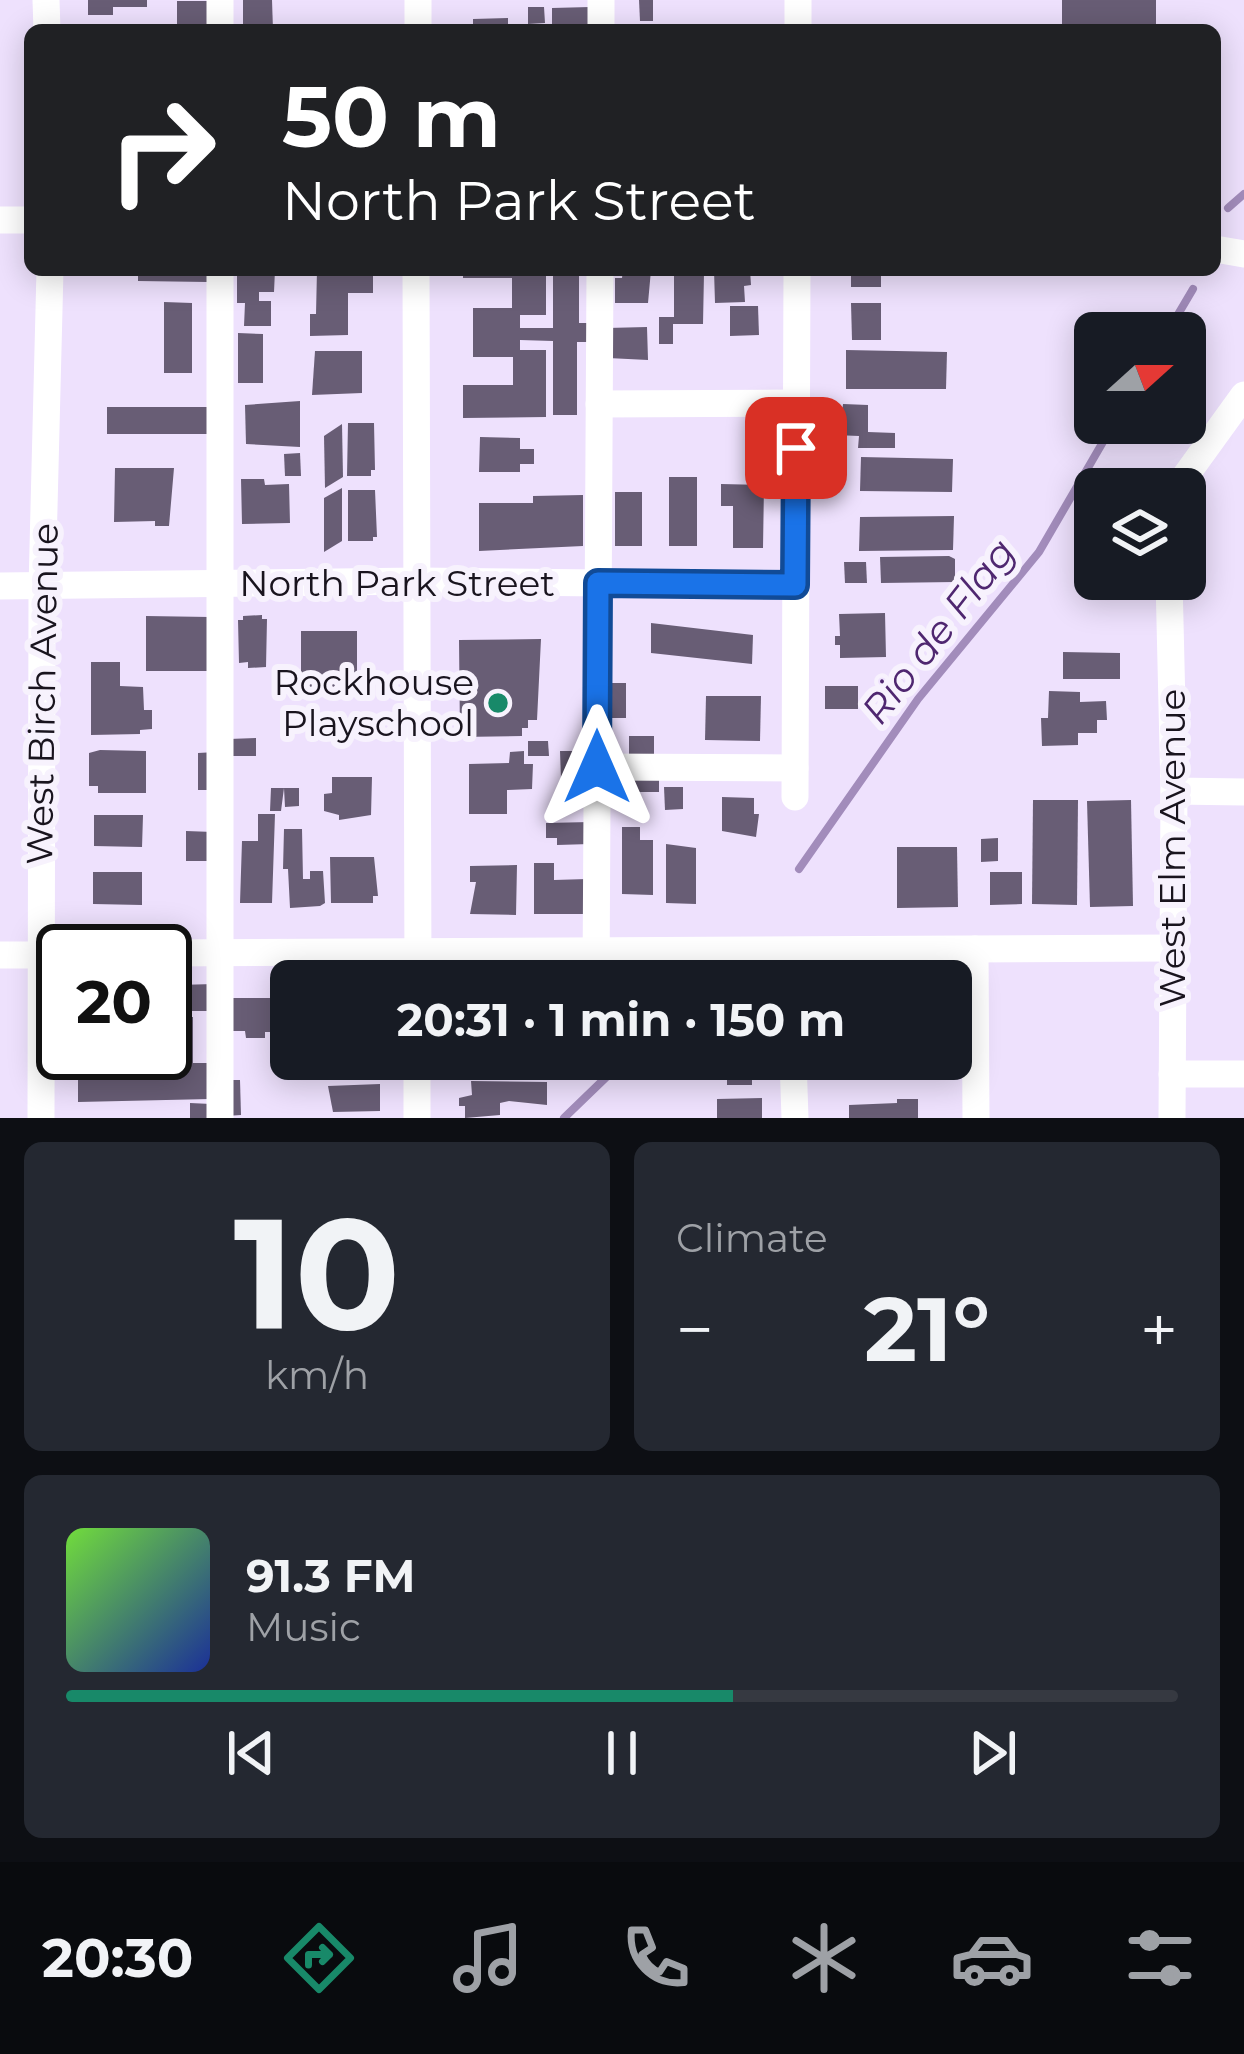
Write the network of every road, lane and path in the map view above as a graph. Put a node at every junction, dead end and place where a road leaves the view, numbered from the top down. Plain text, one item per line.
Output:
1 (50, 276) edge
2 (220, 276) edge
3 (416, 276) edge
4 (600, 276) edge
5 (797, 276) edge
6 (1244, 395) edge
7 (796, 403) junction
8 (599, 404) junction
9 (1191, 468) edge
10 (419, 581) junction
11 (598, 583) junction
12 (221, 584) junction
13 (795, 585) junction
14 (0, 586) edge
15 (42, 586) junction
16 (1169, 600) edge
17 (597, 767) junction
18 (1174, 791) junction
19 (1244, 792) edge
20 (51, 924) edge
21 (1172, 948) junction
22 (975, 949) junction
23 (418, 950) junction
24 (596, 950) junction
25 (790, 950) junction
26 (192, 953) edge
27 (221, 953) junction
28 (0, 955) edge
29 (36, 955) edge
30 (418, 960) edge
31 (596, 960) edge
32 (790, 960) edge
33 (1172, 1074) junction
34 (1244, 1074) edge
35 (44, 1080) edge
36 (417, 1080) edge
37 (794, 1080) edge
38 (41, 1118) edge
39 (220, 1118) edge
40 (417, 1118) edge
41 (795, 1118) edge
42 (976, 1118) edge
43 (1172, 1118) edge

1 - 15 street, West Birch Avenue
2 - 12 street
3 - 10 street
4 - 8 street
5 - 7 street
6 - 9 street
7 - 8 street
7 - 13 street
8 - 11 street
10 - 11 street, North Park Street
10 - 12 street, North Park Street
10 - 23 street
11 - 13 street, North Park Street
11 - 17 street
12 - 15 street, North Park Street
12 - 27 street
13 - 17 street
14 - 15 street, North Park Street
15 - 20 street, West Birch Avenue
16 - 18 street, West Elm Avenue
17 - 24 street
18 - 19 street
18 - 21 street, West Elm Avenue
21 - 22 street
21 - 33 street, West Elm Avenue
22 - 25 street
22 - 42 street
23 - 24 street
23 - 27 street
23 - 30 street
24 - 25 street
24 - 31 street
25 - 32 street
26 - 27 street
27 - 39 street
28 - 29 street
33 - 34 street
33 - 43 street, West Elm Avenue
35 - 38 street, West Birch Avenue
36 - 40 street
37 - 41 street

